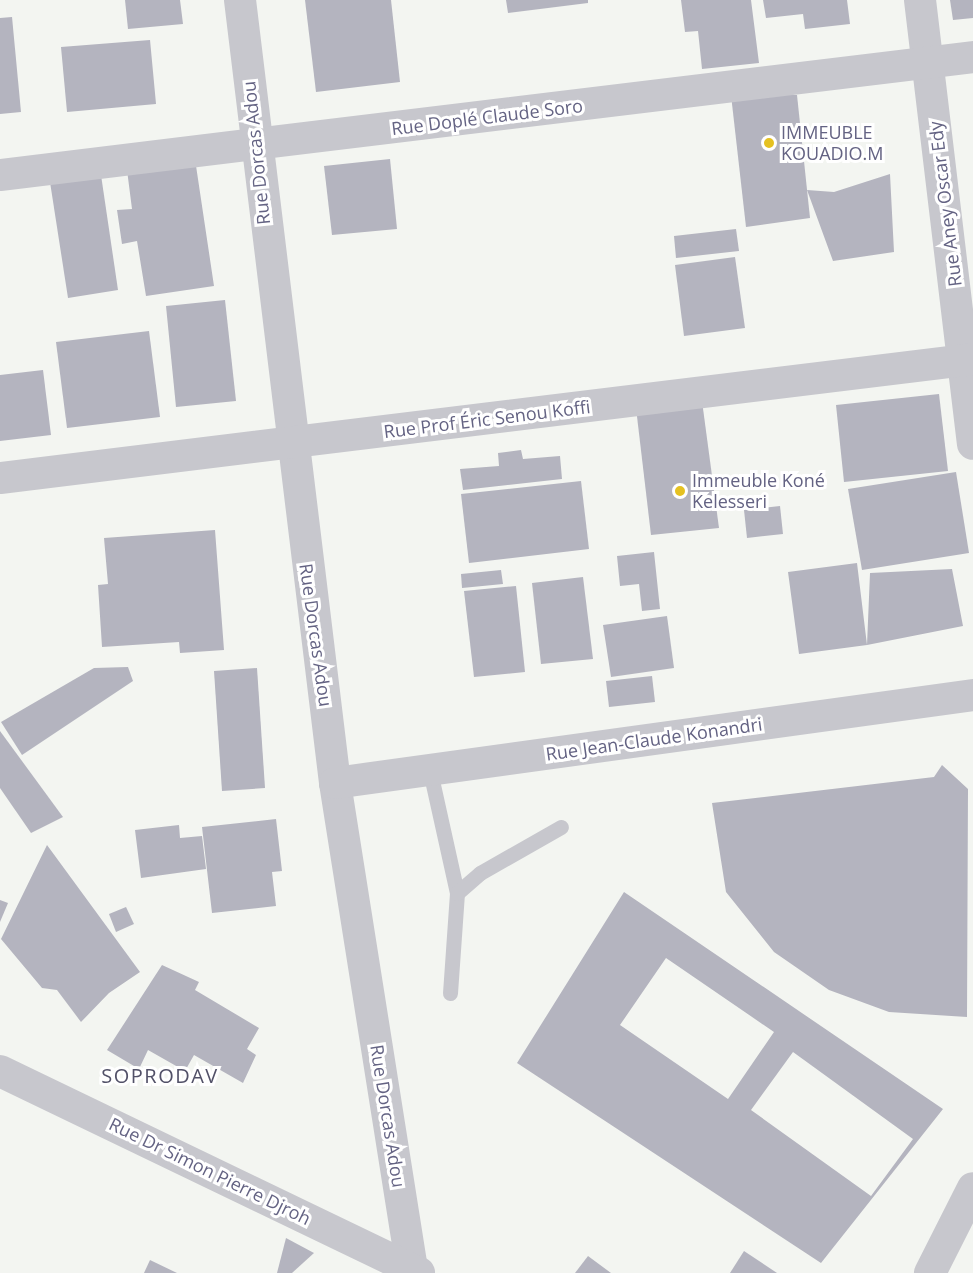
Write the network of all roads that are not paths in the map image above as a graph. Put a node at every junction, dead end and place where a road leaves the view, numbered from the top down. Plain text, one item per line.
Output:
1 (240, 0) edge
2 (920, 0) edge
3 (973, 57) edge
4 (928, 62) junction
5 (255, 146) junction
6 (0, 175) edge
7 (968, 360) edge
8 (290, 444) junction
9 (973, 444) edge
10 (0, 478) edge
11 (973, 695) edge
12 (430, 771) junction
13 (335, 783) junction
14 (561, 827) dead end
15 (457, 893) junction
16 (450, 993) dead end
17 (0, 1071) edge
18 (973, 1188) edge
19 (416, 1271) edge
20 (930, 1273) edge

1 - 5 street, Rue Dorcas Adou
2 - 4 street, Rue Aney Oscar Edy
3 - 4 street, Rue Doplé Claude Soro
4 - 5 street, Rue Doplé Claude Soro
4 - 7 street, Rue Aney Oscar Edy
5 - 6 street, Rue Doplé Claude Soro
5 - 8 street, Rue Dorcas Adou
7 - 8 street, Rue Prof Éric Senou Koffi
7 - 9 street, Rue Aney Oscar Edy
8 - 10 street, Rue Prof Éric Senou Koffi
8 - 13 street, Rue Dorcas Adou
11 - 12 street, Rue Jean-Claude Konandri
12 - 13 street, Rue Jean-Claude Konandri
12 - 15 lane
13 - 19 street, Rue Dorcas Adou
14 - 15 lane
15 - 16 lane
17 - 19 street, Rue Dr Simon Pierre Djroh
18 - 20 street

